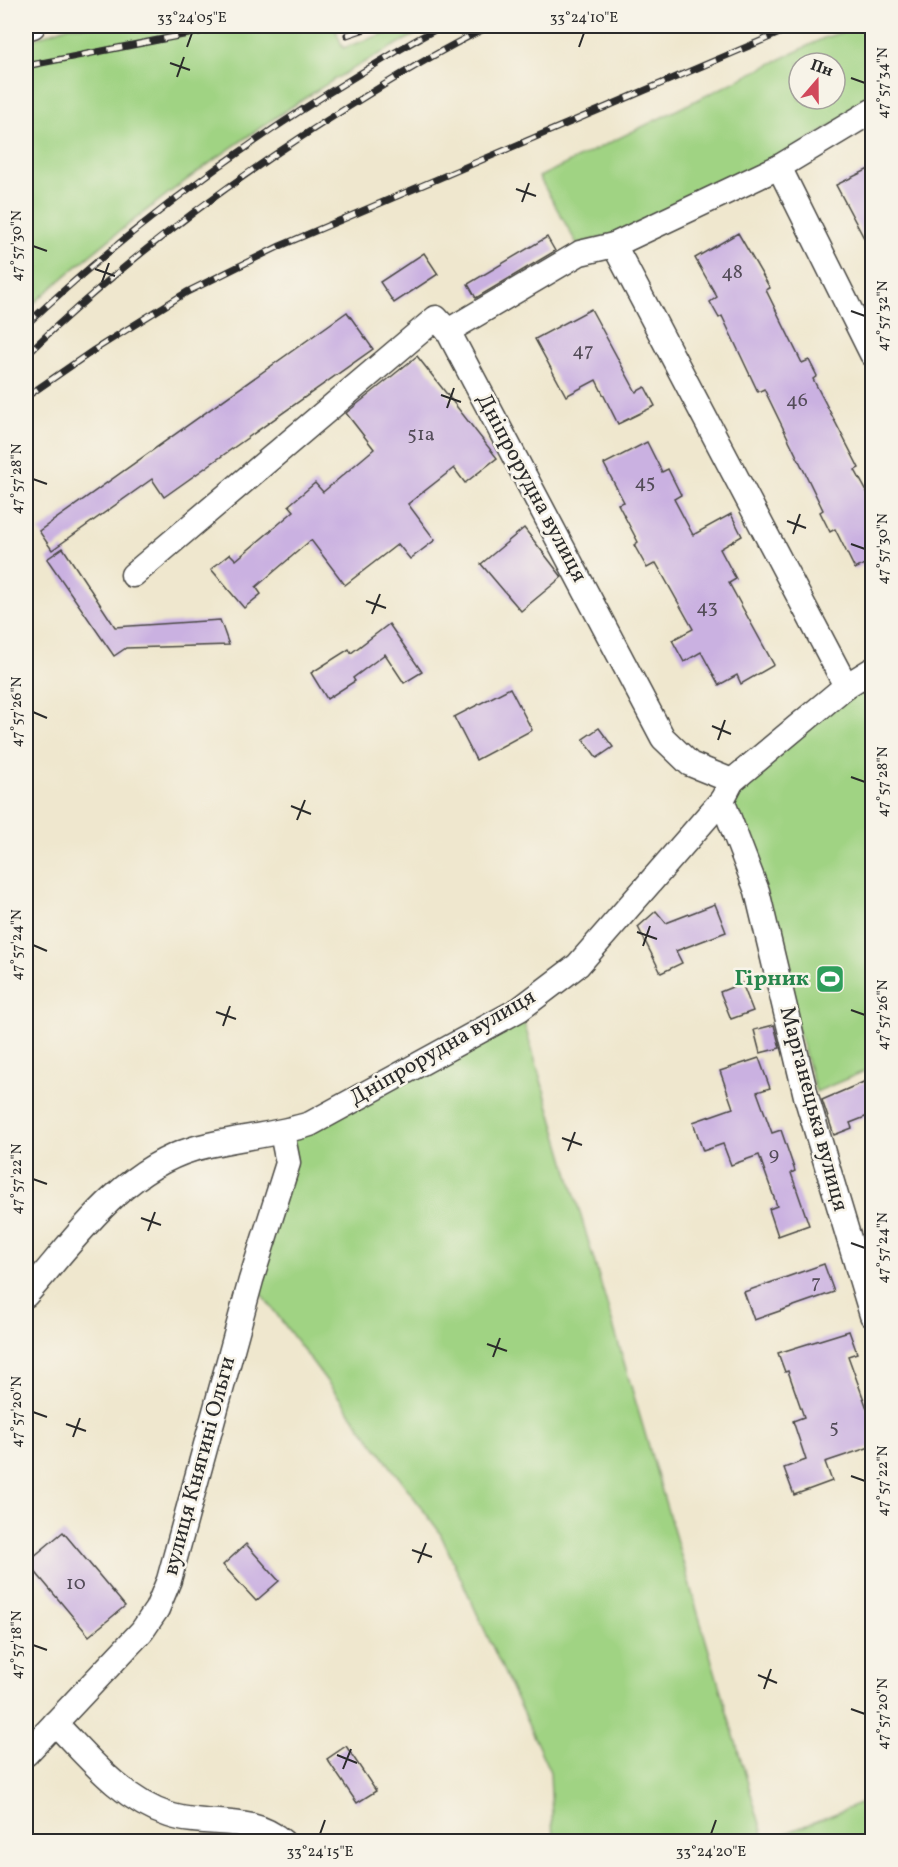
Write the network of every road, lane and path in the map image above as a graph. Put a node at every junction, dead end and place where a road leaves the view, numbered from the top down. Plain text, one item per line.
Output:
1 (33, 26) edge
2 (26, 28) edge
3 (873, 111) edge
4 (779, 167) junction
5 (614, 245) junction
6 (448, 331) junction
7 (873, 354) edge
8 (134, 575) dead end
9 (873, 669) edge
10 (846, 686) junction
11 (727, 791) junction
12 (282, 1133) junction
13 (26, 1295) edge
14 (873, 1315) edge
15 (55, 1723) junction
16 (26, 1754) edge
17 (283, 1842) edge

1 - 2 street
3 - 4 street
4 - 5 street
4 - 7 street
5 - 6 street
5 - 10 street
6 - 8 street
6 - 11 street, Дніпрорудна вулиця
9 - 10 street, Дніпрорудна вулиця
10 - 11 street, Дніпрорудна вулиця
11 - 12 street, Дніпрорудна вулиця
11 - 14 street, Марганецька вулиця
12 - 13 street, Дніпрорудна вулиця
12 - 15 street, вулиця Княгині Ольги
15 - 16 street, вулиця Княгині Ольги
15 - 17 street

